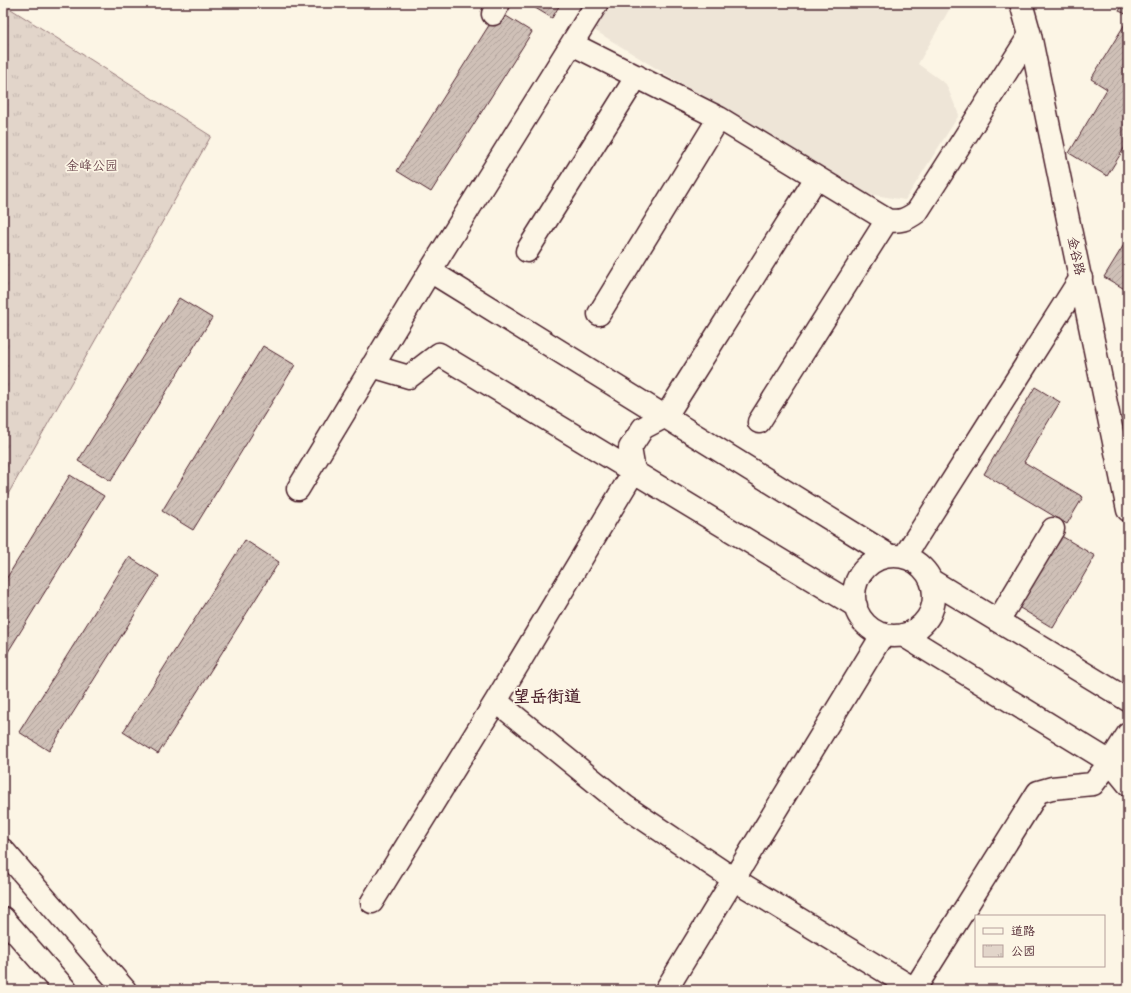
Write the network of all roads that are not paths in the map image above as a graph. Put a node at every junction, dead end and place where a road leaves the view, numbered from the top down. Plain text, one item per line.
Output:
1 (597, 3) edge
2 (1021, 3) edge
3 (1030, 35) junction
4 (572, 44) junction
5 (637, 76) junction
6 (719, 118) junction
7 (816, 178) junction
8 (887, 220) junction
9 (527, 251) dead end
10 (430, 271) junction
11 (1081, 278) junction
12 (598, 314) dead end
13 (372, 366) junction
14 (666, 416) junction
15 (759, 422) dead end
16 (634, 471) junction
17 (298, 489) dead end
18 (1128, 510) edge
19 (1053, 529) dead end
20 (897, 556) junction
21 (932, 581) junction
22 (856, 606) junction
23 (998, 621) junction
24 (893, 635) junction
25 (1128, 700) edge
26 (496, 701) junction
27 (1128, 734) edge
28 (1110, 762) junction
29 (1128, 784) edge
30 (3, 850) edge
31 (735, 880) junction
32 (372, 902) dead end
33 (3, 918) edge
34 (66, 990) edge
35 (125, 990) edge
36 (666, 990) edge
37 (914, 990) edge

1 - 4 main road
2 - 3 main road, 金谷路
3 - 8 main road
3 - 11 main road, 金谷路
4 - 5 main road
4 - 10 main road
5 - 6 main road
5 - 9 main road
6 - 7 main road
6 - 12 main road
7 - 8 main road
7 - 14 main road
8 - 15 main road
10 - 13 main road
10 - 14 main road
11 - 18 main road, 金谷路
11 - 20 main road
13 - 16 main road
13 - 17 main road
14 - 16 main road
14 - 20 main road
16 - 22 main road
16 - 26 main road
19 - 23 main road
20 - 21 main road
20 - 22 main road
21 - 23 main road
21 - 24 main road
22 - 24 main road
23 - 25 main road
24 - 28 main road
24 - 31 main road
26 - 31 main road
26 - 32 main road
27 - 28 main road
28 - 29 main road
28 - 37 main road
30 - 35 main road
31 - 36 main road
31 - 37 main road
33 - 34 main road

